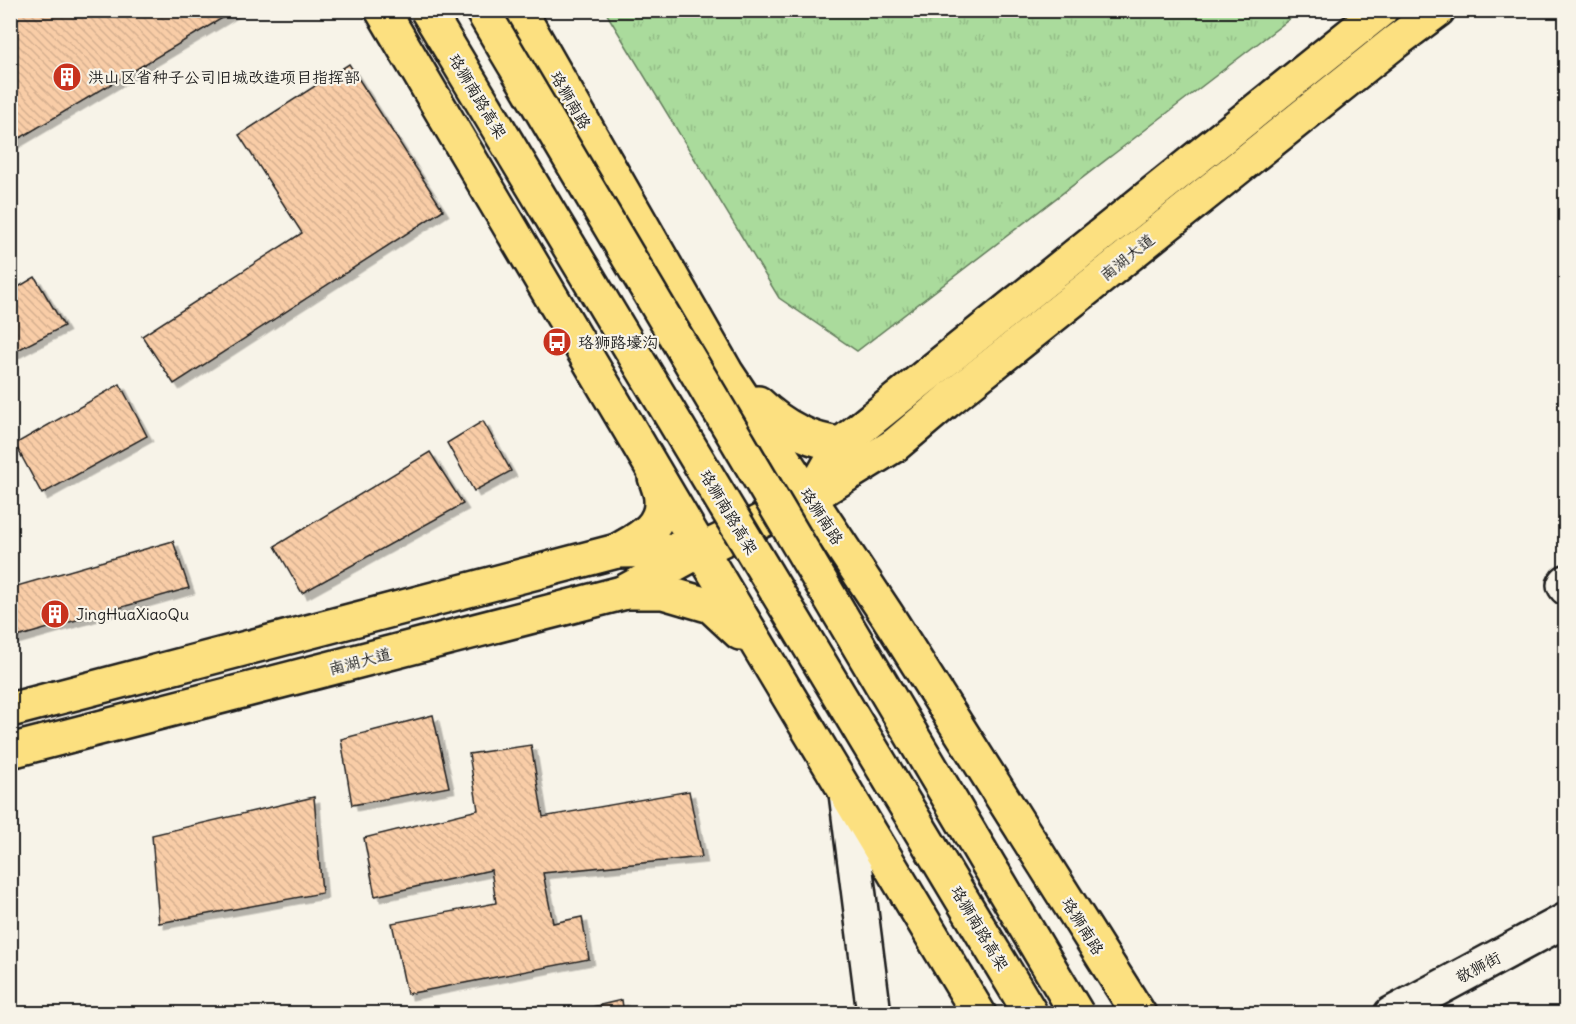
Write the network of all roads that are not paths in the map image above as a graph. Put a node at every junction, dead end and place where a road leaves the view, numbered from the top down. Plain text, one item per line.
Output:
1 (382, 10) edge
2 (427, 10) edge
3 (482, 10) edge
4 (519, 10) edge
5 (1381, 10) edge
6 (1438, 10) edge
7 (726, 372) junction
8 (841, 444) junction
9 (652, 466) junction
10 (811, 497) junction
11 (701, 550) junction
12 (617, 551) junction
13 (1566, 582) edge
14 (1566, 588) edge
15 (622, 592) junction
16 (763, 652) junction
17 (10, 710) edge
18 (10, 751) edge
19 (846, 793) junction
20 (1566, 920) edge
21 (874, 1014) edge
22 (979, 1014) edge
23 (1031, 1014) edge
24 (1077, 1014) edge
25 (1138, 1014) edge
26 (1392, 1014) edge

1 - 9 main road
2 - 23 main road, 珞狮南路高架, bridge
3 - 24 main road, bridge
4 - 7 main road, 珞狮南路
5 - 8 main road, 南湖大道
6 - 10 main road, 南湖大道
7 - 8 main road
7 - 10 main road, 珞狮南路
8 - 10 main road, 南湖大道
9 - 11 main road
9 - 12 main road
10 - 11 main road, 南湖大道
10 - 25 main road, 珞狮南路
11 - 12 main road, 南湖大道
11 - 15 main road, 南湖大道
11 - 16 main road
12 - 17 main road, 南湖大道
13 - 14 street
15 - 16 main road
15 - 18 main road, 南湖大道
16 - 19 main road
19 - 21 street
19 - 22 main road
20 - 26 street, 敬狮街

